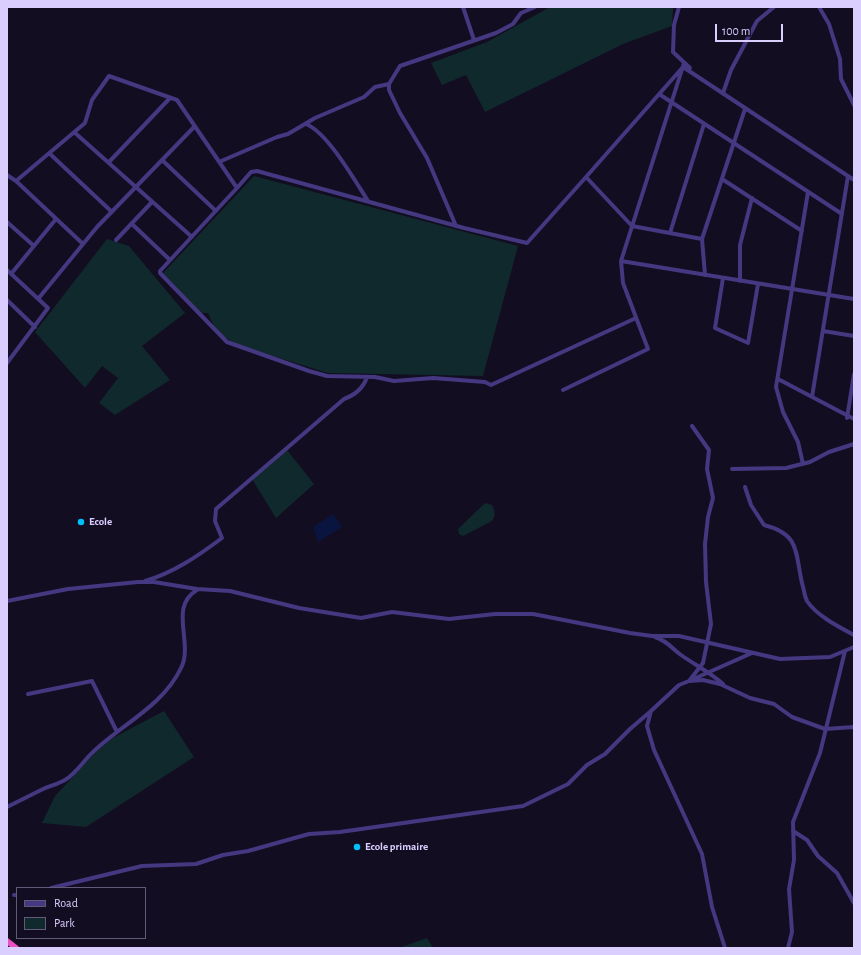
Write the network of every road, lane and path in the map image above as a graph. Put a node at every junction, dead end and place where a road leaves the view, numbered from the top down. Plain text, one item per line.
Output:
1 (464, 7) edge
2 (534, 7) edge
3 (679, 7) edge
4 (774, 7) edge
5 (819, 7) edge
6 (474, 40) junction
7 (684, 65) junction
8 (690, 68) dead end
9 (389, 84) junction
10 (723, 93) junction
11 (659, 94) junction
12 (170, 98) junction
13 (672, 103) junction
14 (854, 104) edge
15 (745, 108) junction
16 (306, 124) junction
17 (704, 124) junction
18 (195, 126) junction
19 (74, 132) junction
20 (734, 143) junction
21 (49, 153) junction
22 (162, 160) junction
23 (109, 162) junction
24 (219, 162) junction
25 (7, 175) edge
26 (848, 176) junction
27 (586, 177) junction
28 (722, 179) junction
29 (854, 180) edge
30 (16, 181) junction
31 (136, 187) junction
32 (237, 188) junction
33 (808, 192) junction
34 (752, 198) junction
35 (152, 202) junction
36 (368, 202) junction
37 (216, 211) junction
38 (112, 212) junction
39 (842, 214) junction
40 (56, 219) junction
41 (7, 222) edge
42 (132, 224) junction
43 (456, 226) junction
44 (632, 226) junction
45 (802, 231) junction
46 (670, 233) junction
47 (192, 237) junction
48 (702, 239) junction
49 (116, 240) dead end
50 (83, 244) junction
51 (34, 246) junction
52 (170, 260) junction
53 (621, 261) junction
54 (7, 270) edge
55 (11, 274) junction
56 (705, 275) junction
57 (723, 278) junction
58 (740, 281) junction
59 (758, 284) junction
60 (793, 289) junction
61 (828, 295) junction
62 (38, 299) junction
63 (854, 299) edge
64 (7, 300) edge
65 (636, 318) junction
66 (35, 326) junction
67 (823, 331) junction
68 (854, 336) edge
69 (7, 363) edge
70 (854, 374) edge
71 (367, 377) junction
72 (778, 379) junction
73 (564, 390) dead end
74 (812, 397) junction
75 (847, 417) junction
76 (854, 420) edge
77 (692, 426) dead end
78 (854, 444) edge
79 (803, 464) junction
80 (732, 470) dead end
81 (745, 487) dead end
82 (138, 582) junction
83 (197, 589) junction
84 (7, 601) edge
85 (854, 635) edge
86 (652, 636) junction
87 (708, 642) junction
88 (854, 647) edge
89 (845, 652) junction
90 (752, 653) junction
91 (701, 667) junction
92 (709, 672) junction
93 (689, 681) junction
94 (728, 688) junction
95 (28, 694) dead end
96 (651, 711) junction
97 (854, 727) edge
98 (824, 729) junction
99 (117, 732) junction
100 (7, 807) edge
101 (793, 831) junction
102 (55, 887) edge
103 (854, 903) edge
104 (7, 941) edge
105 (16, 948) edge
106 (725, 948) edge
107 (788, 948) edge

1 - 6 street
2 - 6 street
3 - 7 street
4 - 10 street
5 - 14 street
6 - 9 street
7 - 8 street
7 - 10 street
7 - 11 street
7 - 13 street
9 - 16 street
9 - 43 street
10 - 15 street
11 - 13 street
11 - 27 street
12 - 18 street
12 - 19 street
12 - 23 street
13 - 17 street
13 - 44 street
15 - 20 street
15 - 26 street
16 - 24 street
16 - 36 street
17 - 20 street
17 - 46 street
18 - 22 street
18 - 24 street
19 - 21 street
19 - 23 street
20 - 28 street
20 - 33 street
21 - 30 street
21 - 38 street
22 - 31 street
22 - 37 street
23 - 31 street
24 - 32 street
25 - 30 street
26 - 29 street
26 - 39 street
27 - 43 street
27 - 44 street
28 - 34 street
28 - 48 street
30 - 40 street
31 - 35 street
31 - 38 street
32 - 36 street
32 - 37 street
33 - 39 street
33 - 45 street
34 - 45 street
34 - 58 street
35 - 42 street
35 - 47 street
36 - 43 street
37 - 47 street
38 - 50 street
39 - 61 street
40 - 50 street
40 - 51 street
41 - 51 street
42 - 49 street
42 - 52 street
44 - 46 street
44 - 53 street
45 - 60 street
46 - 48 street
47 - 52 street
48 - 56 street
50 - 62 street
51 - 55 street
52 - 71 street
53 - 56 street
53 - 65 street
54 - 55 street
55 - 62 street
56 - 57 street
57 - 58 street
57 - 59 street
58 - 59 street
59 - 60 street
60 - 61 street
60 - 72 street
61 - 63 street
61 - 67 street
62 - 66 street
64 - 66 street
65 - 71 street
65 - 73 street
66 - 69 street
67 - 68 street
67 - 74 street
70 - 75 street
71 - 82 street
72 - 74 street
72 - 79 street
74 - 75 street
75 - 76 street
77 - 87 street
78 - 79 street
79 - 80 street
81 - 85 street
82 - 83 street
82 - 84 street
83 - 86 street
83 - 99 street
86 - 87 street
86 - 91 street
87 - 90 street
87 - 91 street
88 - 89 street
89 - 90 street
89 - 98 street
90 - 92 street
91 - 92 street
91 - 93 street
92 - 93 street
92 - 94 street
93 - 94 street
93 - 96 street
94 - 98 street
95 - 99 street
96 - 102 street
96 - 106 street
97 - 98 street
98 - 101 street
99 - 100 street
101 - 103 street
101 - 107 street
104 - 105 highway

